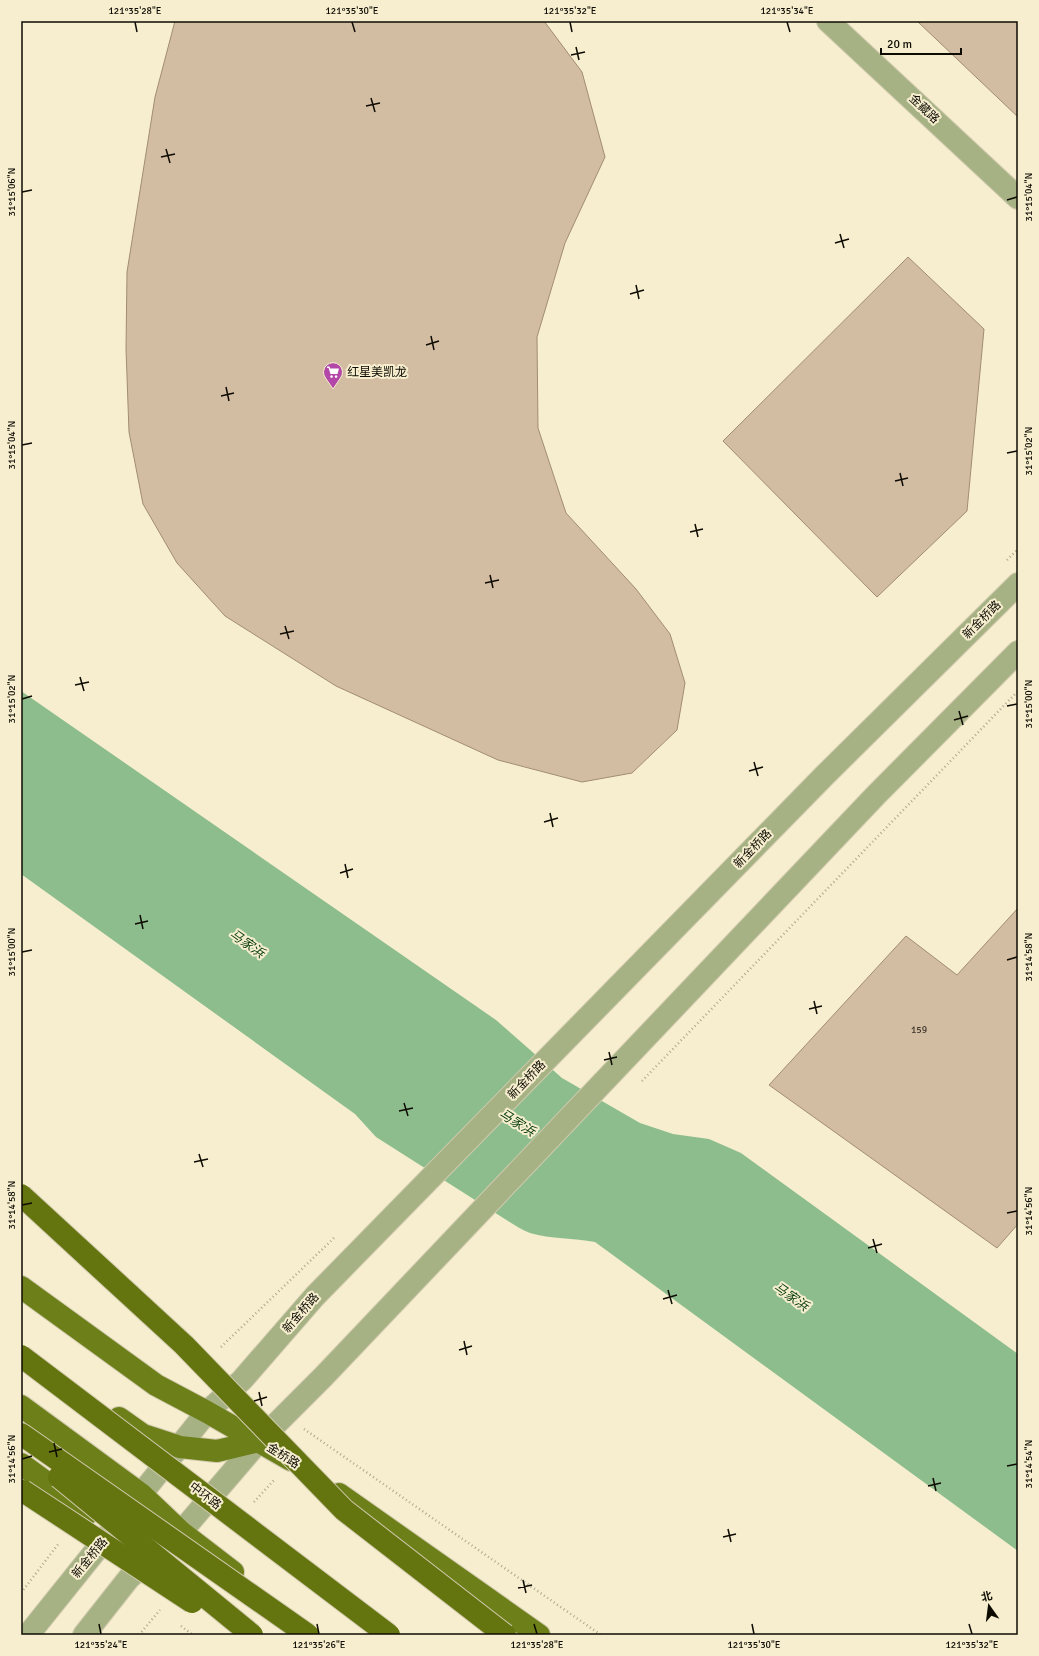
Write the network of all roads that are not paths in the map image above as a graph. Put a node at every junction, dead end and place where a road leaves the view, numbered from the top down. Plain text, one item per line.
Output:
1 (828, 21) edge
2 (1018, 198) edge
3 (1018, 584) edge
4 (1018, 652) edge
5 (21, 1195) edge
6 (21, 1286) edge
7 (21, 1347) edge
8 (21, 1356) edge
9 (21, 1406) edge
10 (208, 1412) junction
11 (21, 1434) edge
12 (259, 1441) junction
13 (21, 1445) edge
14 (180, 1446) junction
15 (21, 1464) edge
16 (23, 1491) dead end
17 (141, 1494) junction
18 (112, 1530) junction
19 (181, 1532) junction
20 (28, 1635) edge
21 (84, 1635) edge
22 (243, 1635) edge
23 (252, 1635) edge
24 (308, 1635) edge
25 (312, 1635) edge
26 (389, 1635) edge
27 (505, 1635) edge
28 (539, 1635) edge

1 - 2 street, 金藏路
3 - 10 street, 新金桥路
4 - 12 street
5 - 27 highway, bridge
6 - 10 main road, 金桥路
7 - 14 main road
8 - 26 highway, 中环路, bridge
9 - 17 main road
10 - 12 main road, 金桥路
10 - 14 street, 新金桥路
11 - 24 highway, bridge
12 - 14 main road
12 - 19 street
12 - 28 main road, 金桥路
13 - 23 highway, bridge
14 - 17 street, 新金桥路
15 - 18 main road
16 - 22 highway, bridge
17 - 18 street, 新金桥路
17 - 19 main road
18 - 19 main road
18 - 20 street, 新金桥路
19 - 21 street
19 - 25 main road

